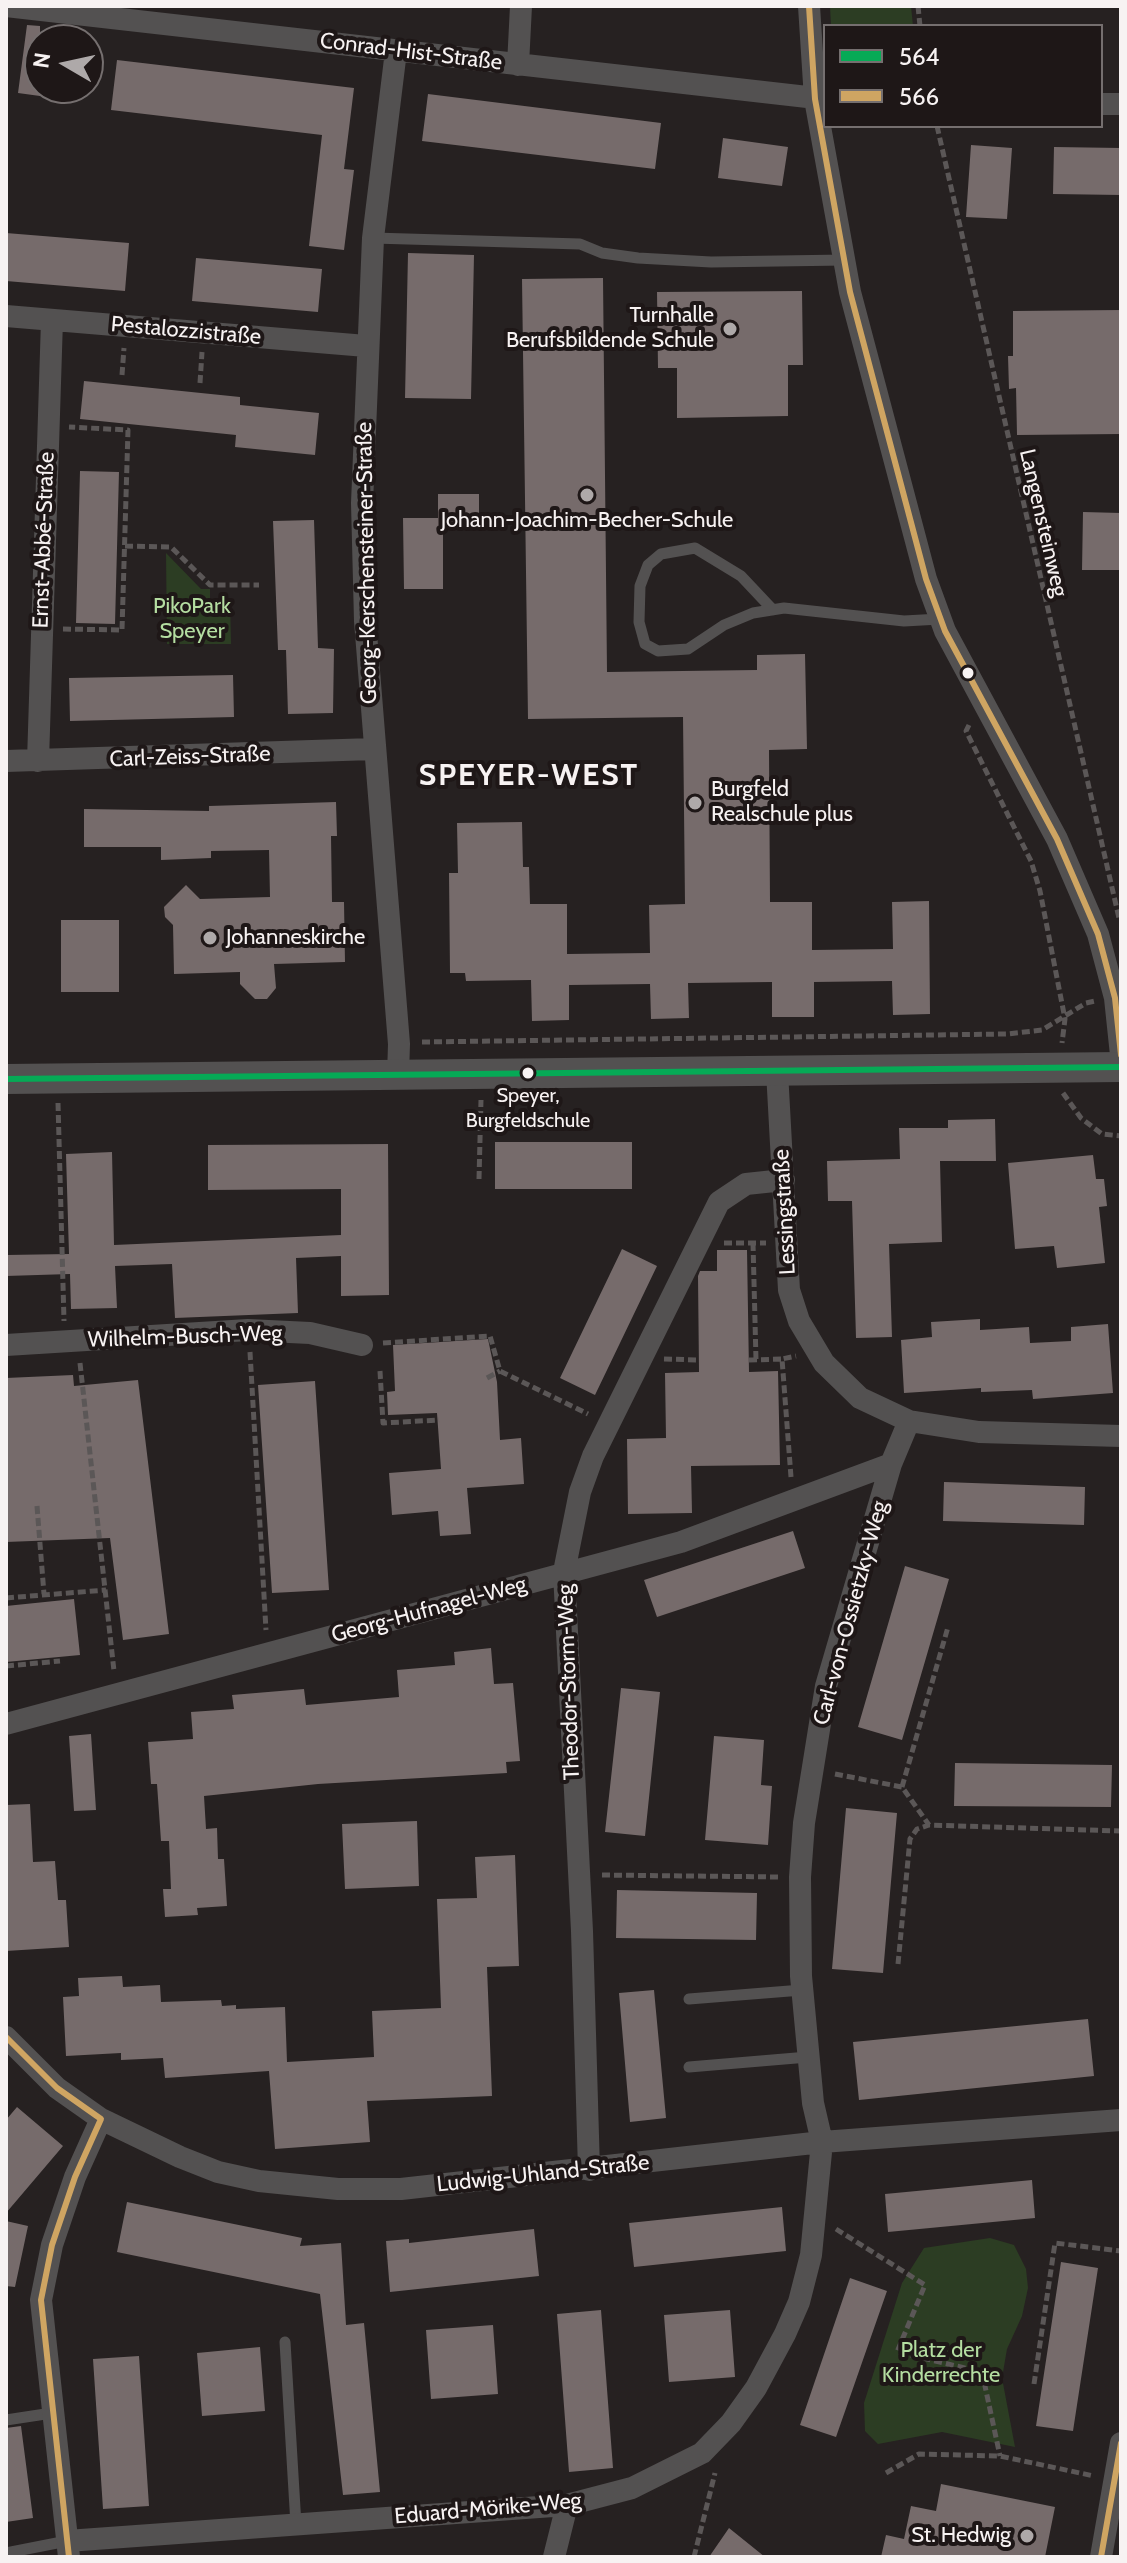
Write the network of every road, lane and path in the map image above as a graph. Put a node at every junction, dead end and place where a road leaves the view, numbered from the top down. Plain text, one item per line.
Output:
1 (6, 6) edge
2 (217, 6) edge
3 (521, 6) edge
4 (809, 6) edge
5 (214, 29) junction
6 (396, 51) junction
7 (518, 65) junction
8 (820, 99) edge
9 (825, 128) edge
10 (937, 128) edge
11 (373, 238) junction
12 (845, 260) junction
13 (6, 316) edge
14 (52, 320) junction
15 (366, 346) junction
16 (49, 425) junction
17 (125, 546) junction
18 (259, 585) dead end
19 (773, 610) junction
20 (940, 619) junction
21 (40, 629) junction
22 (981, 703) junction
23 (373, 749) junction
24 (6, 761) edge
25 (38, 761) junction
26 (1121, 927) edge
27 (417, 1043) dead end
28 (1121, 1055) edge
29 (1121, 1067) edge
30 (777, 1071) junction
31 (480, 1074) junction
32 (398, 1075) junction
33 (57, 1078) junction
34 (6, 1079) edge
35 (1064, 1097) dead end
36 (1121, 1136) edge
37 (479, 1179) dead end
38 (784, 1180) junction
39 (701, 1235) junction
40 (786, 1242) junction
41 (753, 1243) junction
42 (248, 1330) junction
43 (69, 1342) junction
44 (6, 1345) edge
45 (362, 1345) joint
46 (815, 1353) junction
47 (782, 1359) junction
48 (380, 1371) dead end
49 (500, 1371) junction
50 (487, 1378) dead end
51 (439, 1420) dead end
52 (909, 1421) junction
53 (608, 1423) junction
54 (1121, 1436) edge
55 (891, 1464) junction
56 (798, 1497) junction
57 (37, 1506) dead end
58 (564, 1572) junction
59 (106, 1590) junction
60 (44, 1594) junction
61 (6, 1598) edge
62 (948, 1627) dead end
63 (267, 1655) junction
64 (60, 1661) dead end
65 (6, 1666) edge
66 (117, 1696) junction
67 (6, 1724) edge
68 (812, 1773) junction
69 (902, 1787) junction
70 (929, 1825) junction
71 (1121, 1831) edge
72 (577, 1875) junction
73 (800, 1877) junction
74 (898, 1964) dead end
75 (802, 1990) junction
76 (689, 1999) dead end
77 (6, 2037) edge
78 (808, 2057) junction
79 (689, 2067) dead end
80 (101, 2119) junction
81 (1121, 2120) edge
82 (822, 2142) junction
83 (589, 2170) junction
84 (817, 2217) junction
85 (1121, 2251) edge
86 (285, 2342) dead end
87 (1034, 2384) dead end
88 (52, 2413) junction
89 (6, 2420) edge
90 (1121, 2443) edge
91 (1000, 2456) junction
92 (716, 2471) dead end
93 (886, 2473) dead end
94 (1115, 2481) junction
95 (567, 2505) junction
96 (296, 2525) junction
97 (68, 2549) edge
98 (6, 2553) edge
99 (554, 2557) edge
100 (694, 2557) edge
101 (1101, 2557) edge

1 - 5 street, Conrad-Hist-Straße
2 - 5 street
3 - 7 street
4 - 8 street
5 - 6 street, Conrad-Hist-Straße
6 - 7 street, Conrad-Hist-Straße
6 - 11 street, Georg-Kerschensteiner-Straße
7 - 8 street, Conrad-Hist-Straße
9 - 12 street
10 - 26 path, Langensteinweg
11 - 12 lane
11 - 15 street, Georg-Kerschensteiner-Straße
12 - 20 street
13 - 14 street, Pestalozzistraße
14 - 15 street, Pestalozzistraße
14 - 16 street, Ernst-Abbé-Straße
15 - 23 street, Georg-Kerschensteiner-Straße
16 - 17 path
16 - 21 street, Ernst-Abbé-Straße
17 - 18 path
17 - 21 path
19 - 19 lane
19 - 20 lane
20 - 22 street
21 - 25 street, Ernst-Abbé-Straße
22 - 27 path
22 - 28 street
23 - 25 street, Carl-Zeiss-Straße
23 - 32 street, Georg-Kerschensteiner-Straße
24 - 25 street, Carl-Zeiss-Straße
29 - 30 main road
30 - 31 main road
30 - 38 street, Lessingstraße
31 - 32 main road
31 - 37 path
32 - 33 main road
33 - 34 main road
33 - 43 path
35 - 36 path
38 - 39 street, Theodor-Storm-Weg
38 - 40 street, Lessingstraße
39 - 41 path
39 - 53 street, Theodor-Storm-Weg
40 - 41 path
40 - 46 street, Lessingstraße
41 - 47 path
42 - 43 street, Wilhelm-Busch-Weg
42 - 45 street, Wilhelm-Busch-Weg
42 - 63 path
43 - 44 street, Wilhelm-Busch-Weg
43 - 59 path
45 - 49 path
46 - 47 path
46 - 52 street, Lessingstraße
47 - 56 path
48 - 51 path
49 - 50 path
49 - 53 path
52 - 54 street, Lessingstraße
52 - 55 street, Carl-von-Ossietzky-Weg
53 - 58 street, Theodor-Storm-Weg
55 - 56 street, Georg-Hufnagel-Weg
55 - 68 street, Carl-von-Ossietzky-Weg
56 - 58 street, Georg-Hufnagel-Weg
57 - 60 path
58 - 63 street, Georg-Hufnagel-Weg
58 - 72 street, Theodor-Storm-Weg
59 - 60 path
59 - 66 path
60 - 61 path
62 - 69 path
63 - 66 street, Georg-Hufnagel-Weg
64 - 65 path
66 - 67 street, Georg-Hufnagel-Weg
68 - 69 path
68 - 73 street, Carl-von-Ossietzky-Weg
69 - 70 path
70 - 71 path
70 - 74 path
72 - 73 path
72 - 83 street, Theodor-Storm-Weg
73 - 75 street, Carl-von-Ossietzky-Weg
75 - 76 lane
75 - 78 street, Carl-von-Ossietzky-Weg
77 - 80 street, Ludwig-Uhland-Straße
78 - 79 lane
78 - 82 street, Carl-von-Ossietzky-Weg
80 - 83 street, Ludwig-Uhland-Straße
80 - 88 street
81 - 82 street, Ludwig-Uhland-Straße
82 - 83 street, Ludwig-Uhland-Straße
82 - 84 street, Eduard-Mörike-Weg
84 - 91 path
84 - 95 street, Eduard-Mörike-Weg
85 - 87 path
86 - 96 lane
88 - 89 lane
88 - 97 street
90 - 94 street
91 - 93 path
91 - 94 path
92 - 100 path
94 - 101 street
95 - 96 street, Eduard-Mörike-Weg
95 - 99 street
96 - 97 street, Eduard-Mörike-Weg
97 - 98 lane

